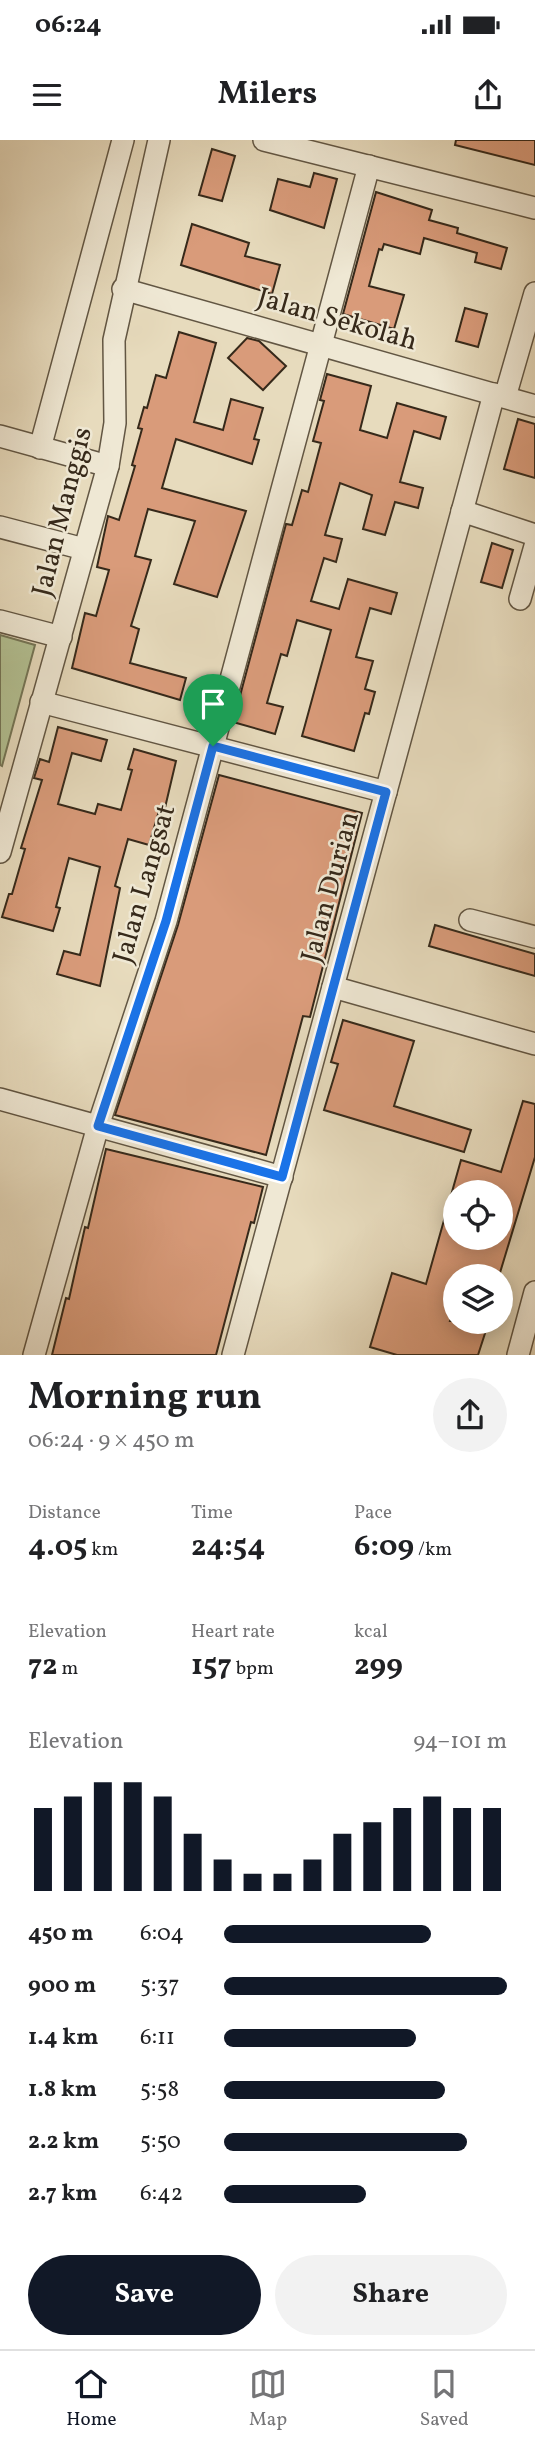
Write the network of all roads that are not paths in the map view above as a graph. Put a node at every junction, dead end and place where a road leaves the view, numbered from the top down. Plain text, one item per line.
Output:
1 (123, 140) edge
2 (159, 140) edge
3 (264, 140) edge
4 (312, 146) edge
5 (369, 166) junction
6 (535, 208) edge
7 (123, 289) junction
8 (534, 300) edge
9 (321, 345) junction
10 (499, 396) junction
11 (535, 406) edge
12 (0, 436) edge
13 (40, 448) junction
14 (108, 466) junction
15 (462, 511) junction
16 (0, 527) edge
17 (535, 535) edge
18 (535, 546) edge
19 (84, 549) junction
20 (520, 599) dead end
21 (0, 621) edge
22 (61, 637) junction
23 (41, 702) junction
24 (213, 746) junction
25 (9, 785) edge
26 (386, 792) junction
27 (0, 852) edge
28 (470, 920) dead end
29 (535, 937) edge
30 (333, 987) junction
31 (535, 1044) edge
32 (0, 1099) edge
33 (98, 1126) junction
34 (282, 1177) junction
35 (535, 1292) edge
36 (34, 1355) edge
37 (233, 1355) edge
38 (517, 1355) edge

1 - 13 street
2 - 7 street, Jalan Manggis
3 - 4 street
4 - 5 street
5 - 6 street
5 - 9 street, Jalan Langsat
7 - 9 street, Jalan Sekolah
7 - 14 street, Jalan Manggis
8 - 10 street, Jalan Durian
9 - 10 street, Jalan Sekolah
9 - 24 street, Jalan Langsat
10 - 11 street, Jalan Sekolah
10 - 15 street, Jalan Durian
12 - 13 street
13 - 14 street
14 - 19 street, Jalan Manggis
15 - 17 street
15 - 26 street, Jalan Durian
16 - 19 street
18 - 20 street
19 - 22 street, Jalan Manggis
21 - 22 street
22 - 23 street, Jalan Manggis
23 - 24 street
23 - 25 street, Jalan Manggis
24 - 26 street
24 - 33 street, Jalan Langsat
25 - 27 street, Jalan Manggis
26 - 30 street, Jalan Durian
28 - 29 street
30 - 31 street
30 - 34 street, Jalan Durian
32 - 33 street
33 - 34 street
33 - 36 street, Jalan Langsat
34 - 37 street, Jalan Durian
35 - 38 street

